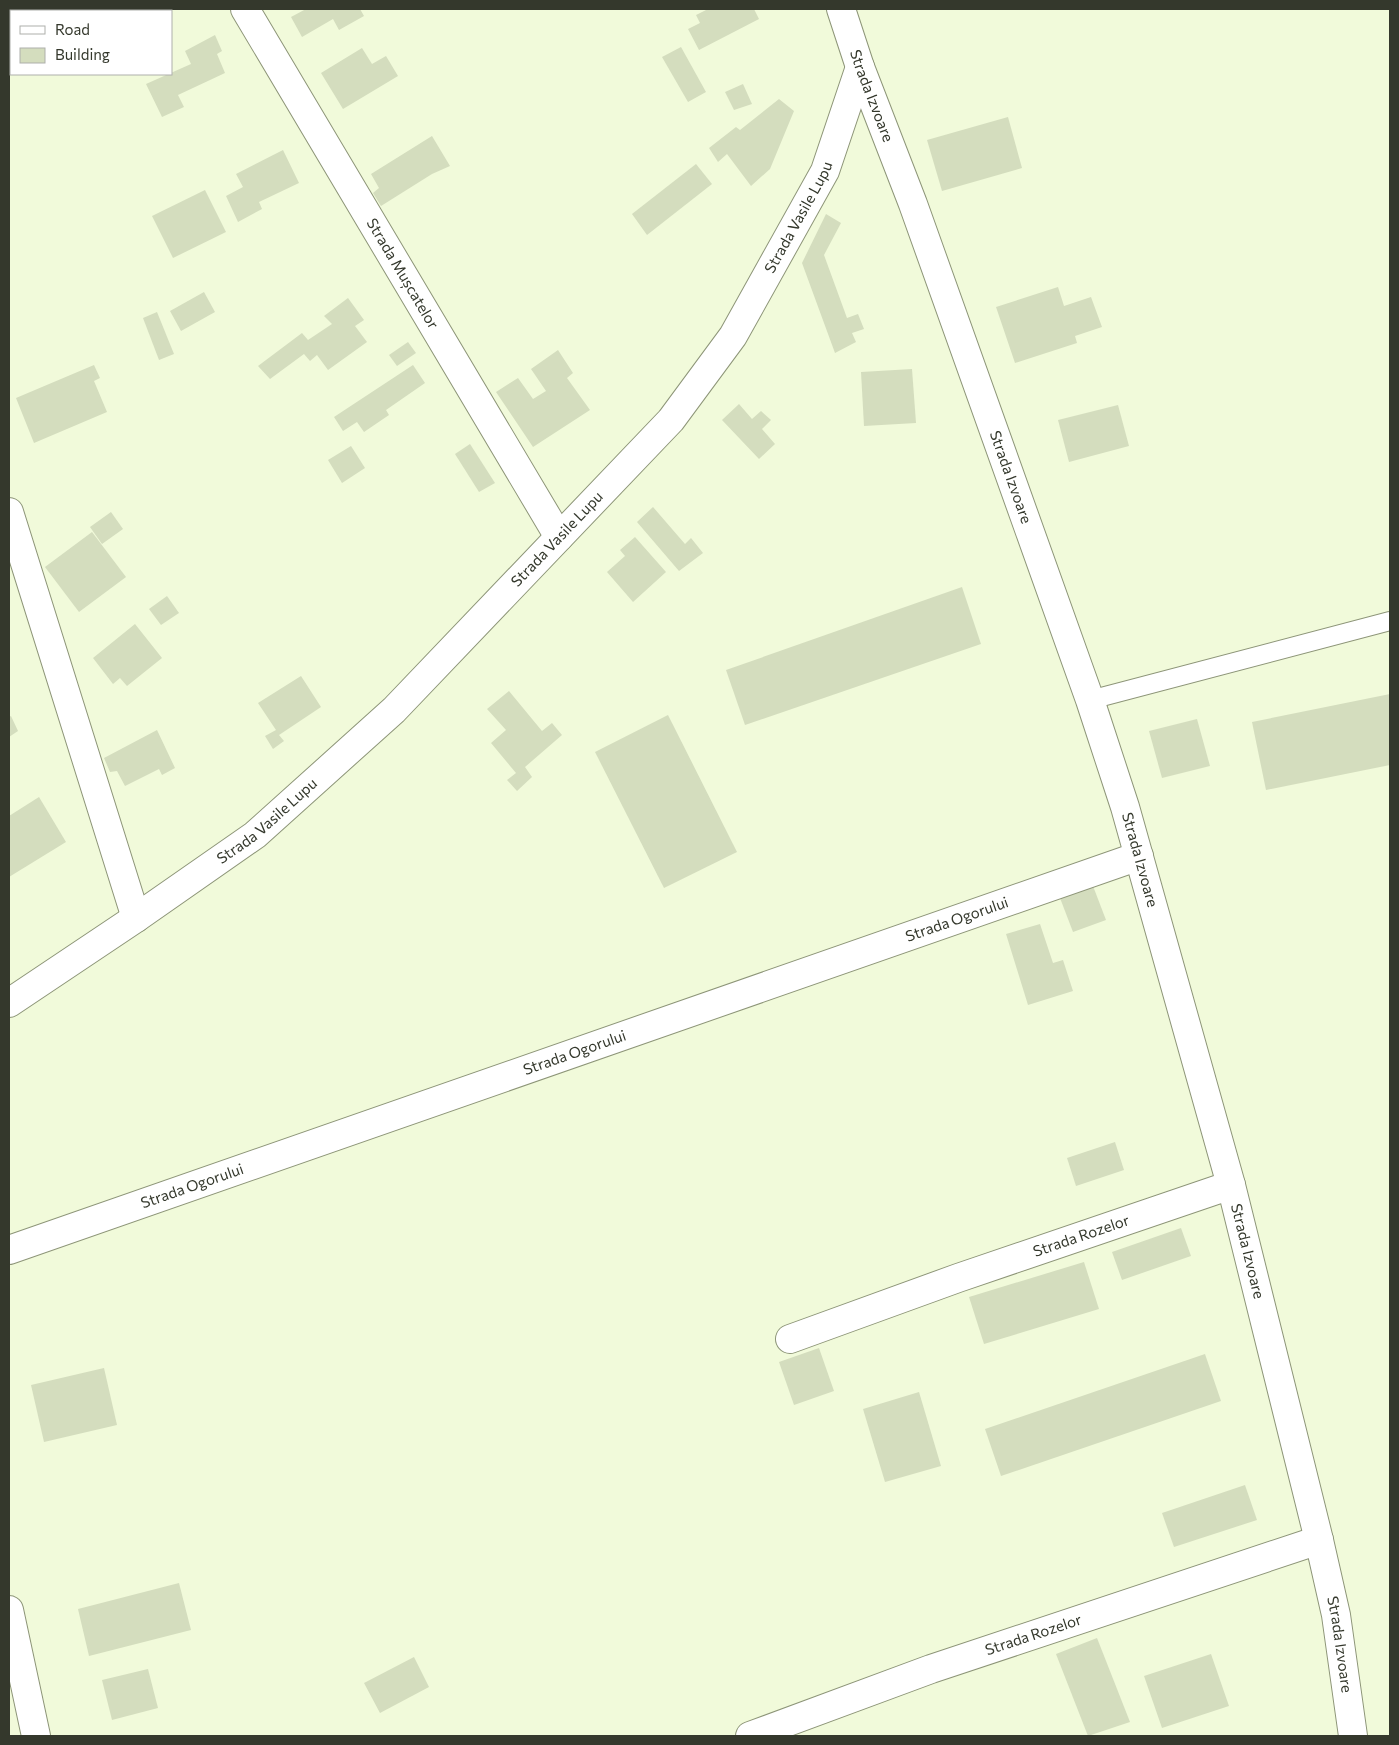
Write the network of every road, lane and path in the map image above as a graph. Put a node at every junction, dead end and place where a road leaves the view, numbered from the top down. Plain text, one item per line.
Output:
1 (245, 9) edge
2 (841, 9) edge
3 (860, 67) junction
4 (9, 512) edge
5 (559, 537) junction
6 (1390, 621) edge
7 (1090, 700) junction
8 (1140, 856) junction
9 (136, 918) junction
10 (9, 1003) edge
11 (1231, 1185) junction
12 (9, 1250) edge
13 (790, 1339) dead end
14 (1319, 1540) junction
15 (9, 1610) edge
16 (36, 1736) edge
17 (750, 1736) edge
18 (1353, 1736) edge

1 - 5 street, Strada Mușcatelor
2 - 3 street, Strada Izvoare
3 - 5 street, Strada Vasile Lupu
3 - 7 street, Strada Izvoare
4 - 9 street
5 - 9 street, Strada Vasile Lupu
6 - 7 lane
7 - 8 street, Strada Izvoare
8 - 11 street, Strada Izvoare
8 - 12 street, Strada Ogorului
9 - 10 street, Strada Vasile Lupu
11 - 13 street, Strada Rozelor
11 - 14 street, Strada Izvoare
14 - 17 street, Strada Rozelor
14 - 18 street, Strada Izvoare
15 - 16 street

